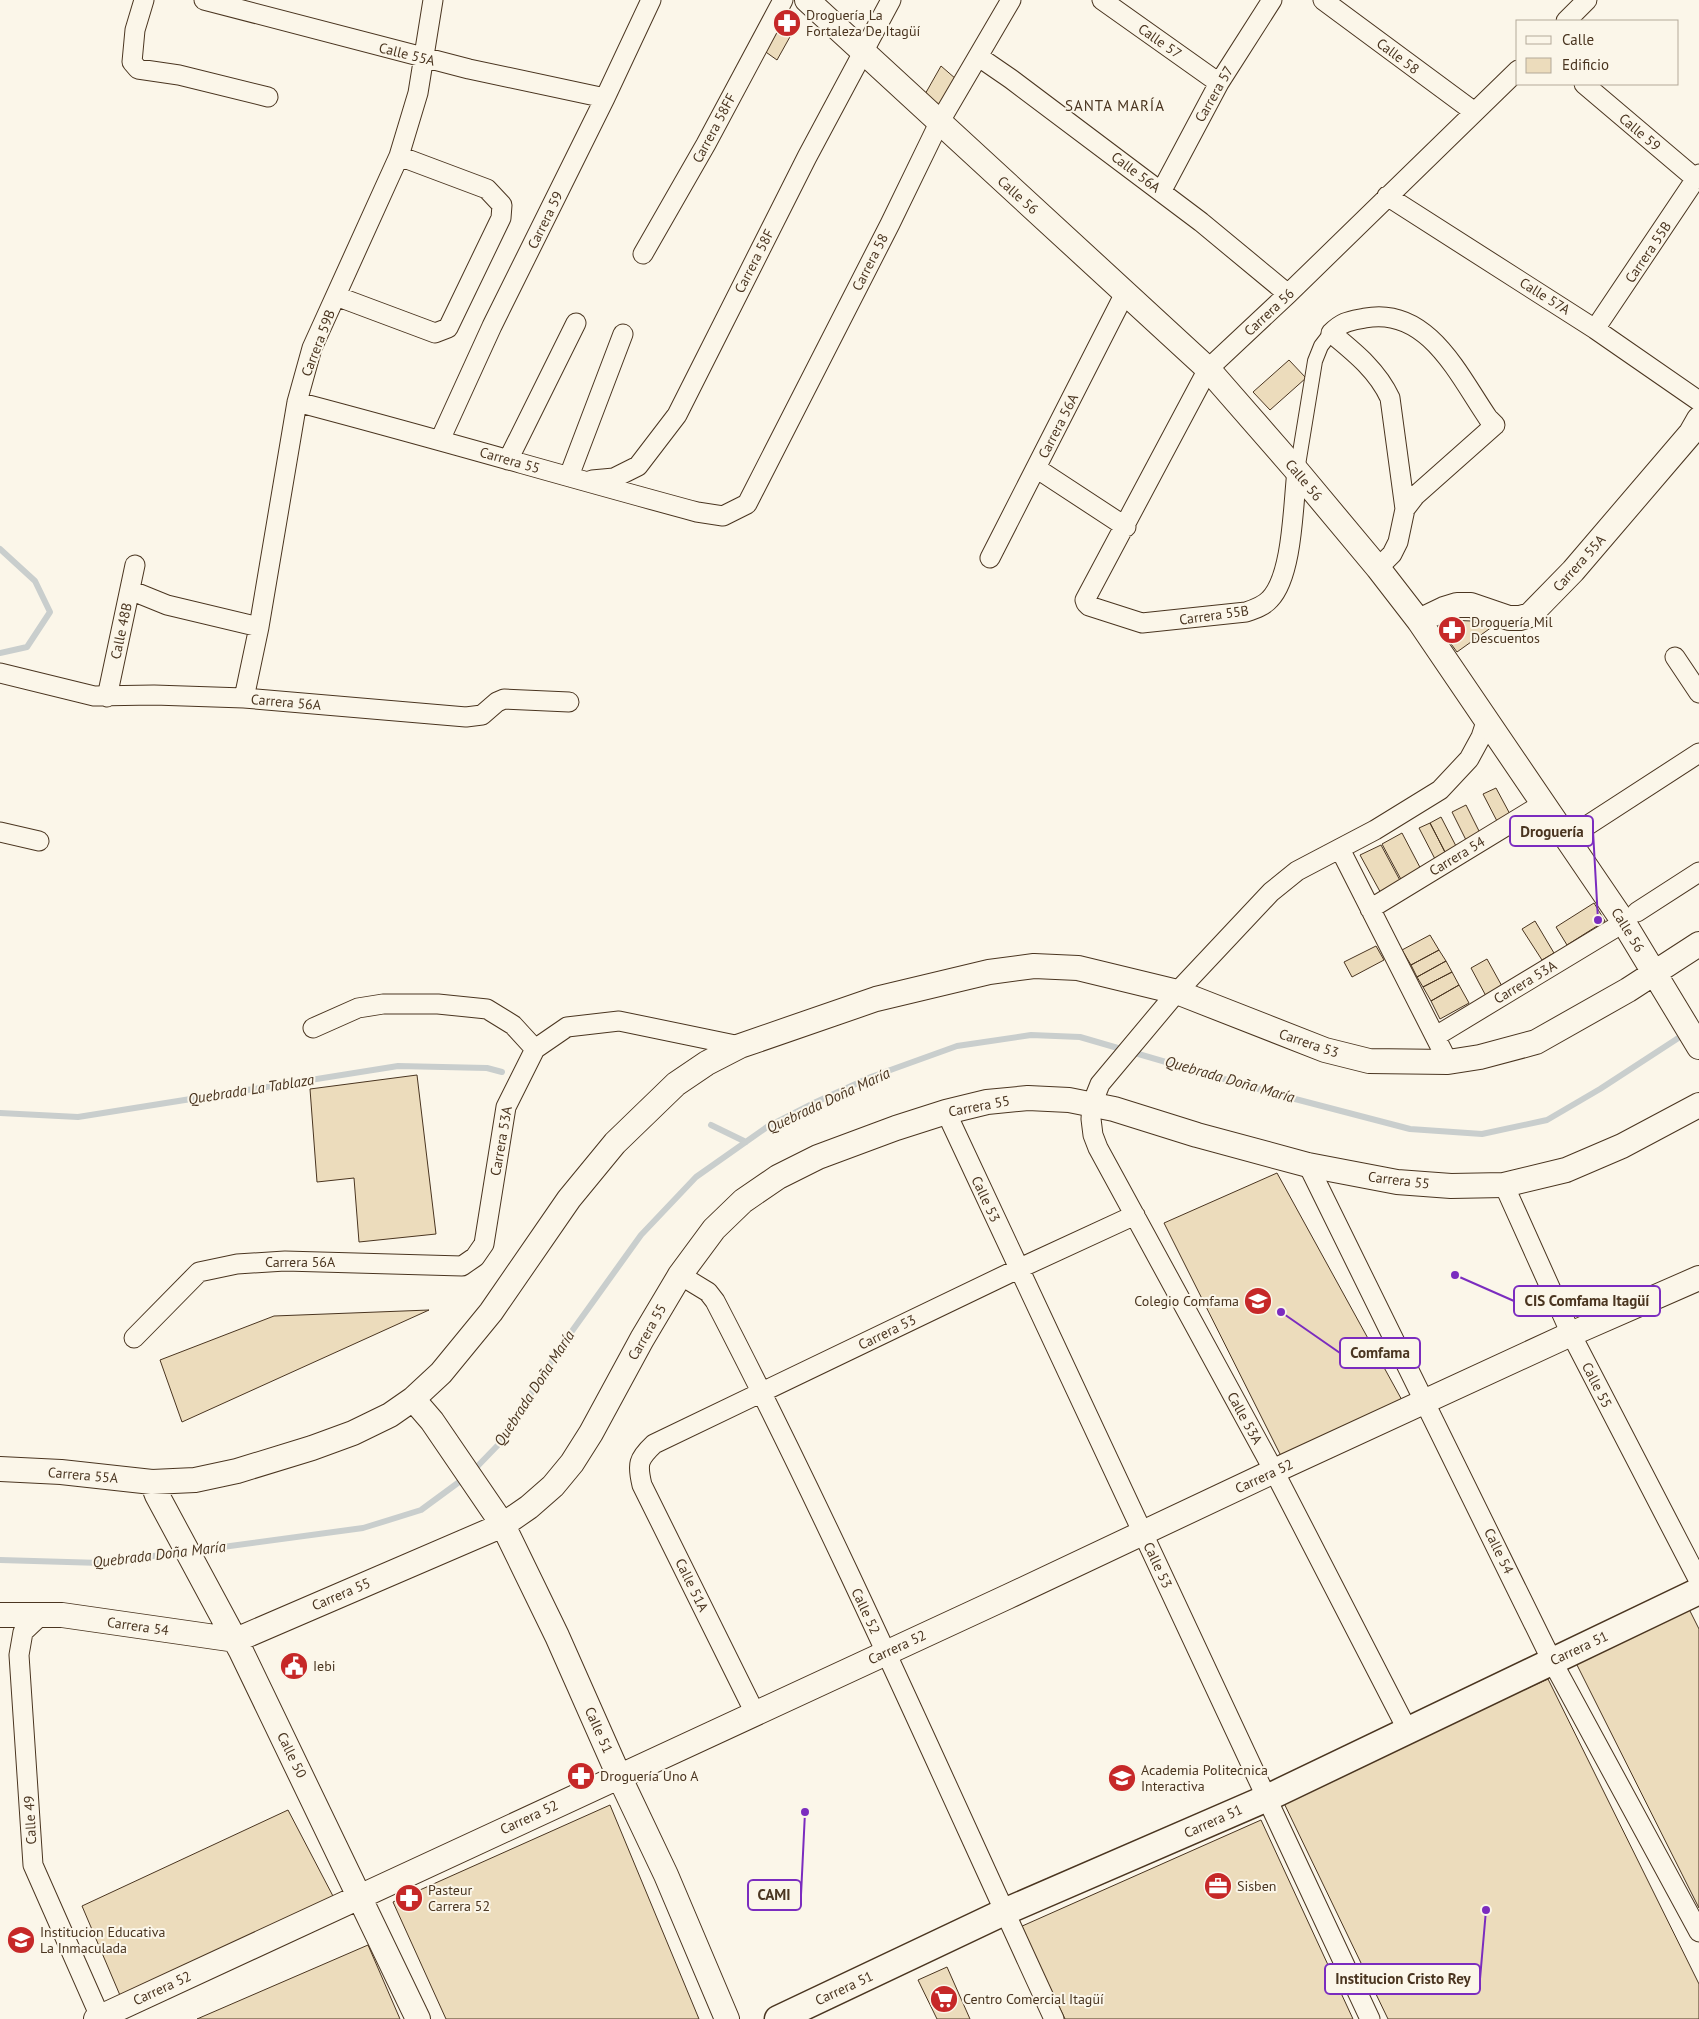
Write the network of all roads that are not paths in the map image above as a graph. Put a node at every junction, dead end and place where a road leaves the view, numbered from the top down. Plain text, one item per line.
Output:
1 (144, 0) edge
2 (433, 0) edge
3 (651, 0) edge
4 (783, 0) edge
5 (807, 0) edge
6 (891, 0) edge
7 (1011, 0) edge
8 (1102, 0) edge
9 (1272, 0) edge
10 (1323, 0) edge
11 (1587, 0) edge
12 (207, 1) edge
13 (1567, 20) edge
14 (862, 52) junction
15 (979, 57) junction
16 (424, 58) junction
17 (1516, 72) edge
18 (1219, 83) junction
19 (1585, 85) edge
20 (268, 97) dead end
21 (605, 98) junction
22 (1473, 111) junction
23 (939, 123) junction
24 (399, 156) junction
25 (1697, 177) edge
26 (1161, 192) junction
27 (1387, 196) junction
28 (643, 254) dead end
29 (1125, 293) junction
30 (1288, 294) junction
31 (336, 296) junction
32 (576, 323) dead end
33 (1595, 328) junction
34 (1331, 333) junction
35 (623, 334) dead end
36 (1208, 369) junction
37 (1699, 401) edge
38 (297, 402) junction
39 (1699, 419) edge
40 (440, 440) junction
41 (508, 460) junction
42 (1036, 468) junction
43 (1297, 471) junction
44 (576, 478) junction
45 (1405, 509) junction
46 (723, 516) joint
47 (1126, 527) junction
48 (990, 558) dead end
49 (135, 565) dead end
50 (1378, 568) junction
51 (130, 590) junction
52 (1086, 603) joint
53 (1419, 621) junction
54 (259, 627) junction
55 (1675, 657) dead end
56 (0, 673) edge
57 (1699, 693) edge
58 (108, 697) junction
59 (244, 698) junction
60 (569, 702) dead end
61 (1487, 719) junction
62 (1699, 754) edge
63 (1544, 804) junction
64 (0, 832) edge
65 (1568, 838) junction
66 (39, 841) dead end
67 (1340, 849) junction
68 (1699, 872) edge
69 (1370, 909) junction
70 (1637, 912) dead end
71 (1613, 929) dead end
72 (1699, 944) edge
73 (1654, 972) junction
74 (1176, 992) junction
75 (313, 1028) dead end
76 (1436, 1036) junction
77 (740, 1046) junction
78 (1699, 1047) edge
79 (535, 1049) junction
80 (1448, 1062) junction
81 (1092, 1104) junction
82 (1699, 1105) edge
83 (946, 1112) junction
84 (1308, 1165) junction
85 (1504, 1185) junction
86 (1135, 1215) junction
87 (484, 1244) joint
88 (1018, 1269) junction
89 (680, 1275) junction
90 (1699, 1278) edge
91 (1571, 1334) junction
92 (134, 1338) dead end
93 (762, 1392) junction
94 (413, 1399) junction
95 (1426, 1402) junction
96 (642, 1456) joint
97 (0, 1469) edge
98 (1274, 1471) junction
99 (155, 1488) junction
100 (500, 1520) junction
101 (1143, 1532) junction
102 (1699, 1581) edge
103 (1699, 1592) edge
104 (0, 1615) edge
105 (41, 1615) junction
106 (231, 1632) junction
107 (886, 1652) junction
108 (1552, 1661) junction
109 (755, 1713) junction
110 (1408, 1730) junction
111 (619, 1776) junction
112 (1267, 1798) junction
113 (360, 1895) junction
114 (1004, 1912) junction
115 (1699, 1932) edge
116 (99, 2018) edge
117 (418, 2019) edge
118 (727, 2019) edge
119 (778, 2019) edge
120 (1054, 2019) edge
121 (1370, 2019) edge

1 - 20 street
2 - 16 street, Carrera 59B
3 - 21 street, Carrera 59
4 - 28 street, Carrera 58FF
5 - 14 street, Calle 56
6 - 14 street, Carrera 58F
7 - 15 street, Carrera 58
8 - 18 street, Calle 57
9 - 18 street, Carrera 57
10 - 22 street, Calle 58
11 - 13 street
12 - 16 street, Calle 55A
14 - 23 street, Calle 56
14 - 44 street, Carrera 58F
15 - 23 street, Carrera 58
15 - 26 street, Calle 56A
16 - 21 street, Calle 55A
16 - 24 street, Carrera 59B
17 - 22 street, Carrera 56
18 - 26 street, Carrera 57
19 - 25 street, Calle 59
21 - 40 street, Carrera 59
22 - 27 street, Carrera 56
23 - 29 street, Calle 56
23 - 46 street, Carrera 58
24 - 31 street, Carrera 59B
24 - 31 street
25 - 33 street, Carrera 55B
26 - 30 street, Calle 56A
27 - 30 street, Carrera 56
27 - 33 street, Calle 57A
29 - 36 street, Calle 56
29 - 42 street, Carrera 56A
30 - 36 street, Carrera 56
31 - 38 street, Carrera 59B
32 - 41 street
33 - 37 street, Calle 57A
34 - 43 street
34 - 45 street
34 - 45 street
35 - 44 street
36 - 43 street, Calle 56
36 - 47 street, Carrera 56
38 - 40 street, Carrera 55
38 - 54 street, Carrera 59B
39 - 53 street, Carrera 55A
40 - 41 street, Carrera 55
41 - 44 street, Carrera 55
42 - 47 street
42 - 48 street, Carrera 56A
43 - 50 street, Calle 56
43 - 52 street, Carrera 55B
44 - 46 street, Carrera 55
45 - 50 street
47 - 52 street, Carrera 56
49 - 51 street, Calle 48B
50 - 53 street, Calle 56
51 - 54 street
51 - 58 street, Calle 48B
53 - 61 street, Calle 56
54 - 59 street, Carrera 59B
55 - 57 street
56 - 58 street, Carrera 56A
58 - 59 street, Carrera 56A
59 - 60 street, Carrera 56A
61 - 63 street, Calle 56
61 - 67 street
62 - 65 street
63 - 65 street, Calle 56
63 - 69 street, Carrera 54
64 - 66 street
65 - 73 street, Calle 56
67 - 69 street
67 - 74 street
68 - 70 street
69 - 76 street
71 - 76 street, Carrera 53A
72 - 73 street, Carrera 53
73 - 78 street, Calle 56
73 - 80 street, Carrera 53
74 - 77 street, Carrera 53
74 - 80 street, Carrera 53
74 - 81 street
75 - 79 street
76 - 80 street
77 - 79 street, Carrera 53A
77 - 94 street, Carrera 55A
79 - 87 street, Carrera 53A
81 - 83 street, Carrera 55
81 - 84 street, Carrera 55
81 - 86 street, Calle 53A
82 - 85 street, Carrera 55
83 - 88 street, Calle 53
83 - 89 street, Carrera 55
84 - 85 street, Carrera 55
84 - 95 street, Calle 54
85 - 91 street, Calle 55
86 - 88 street, Carrera 53
86 - 98 street, Calle 53A
87 - 92 street, Carrera 56A
88 - 93 street, Carrera 53
88 - 101 street, Calle 53
89 - 93 street, Calle 52
89 - 100 street, Carrera 55
90 - 91 street, Carrera 52
91 - 95 street, Carrera 52
91 - 102 street, Calle 55
93 - 96 street, Carrera 53
93 - 107 street, Calle 52
94 - 99 street, Carrera 55A
94 - 100 street, Calle 51
95 - 98 street, Carrera 52
95 - 108 street, Calle 54
96 - 109 street, Calle 51A
97 - 99 street, Carrera 55A
98 - 101 street, Carrera 52
98 - 110 street, Calle 53A
99 - 106 street, Calle 50
100 - 106 street, Carrera 55
100 - 111 street, Calle 51
101 - 107 street, Carrera 52
101 - 112 street, Calle 53
103 - 108 main road, Carrera 51
104 - 105 street, Carrera 54
105 - 106 street, Carrera 54
105 - 116 street, Calle 49
106 - 113 street, Calle 50
107 - 109 street, Carrera 52
107 - 114 street, Calle 52
108 - 110 main road, Carrera 51
108 - 115 street, Calle 54
109 - 111 street, Carrera 52
110 - 112 main road, Carrera 51
111 - 113 street, Carrera 52
111 - 118 street, Calle 51
112 - 114 main road, Carrera 51
112 - 121 street, Calle 53
113 - 116 street, Carrera 52
113 - 117 street, Calle 50
114 - 119 main road, Carrera 51
114 - 120 street, Calle 52

